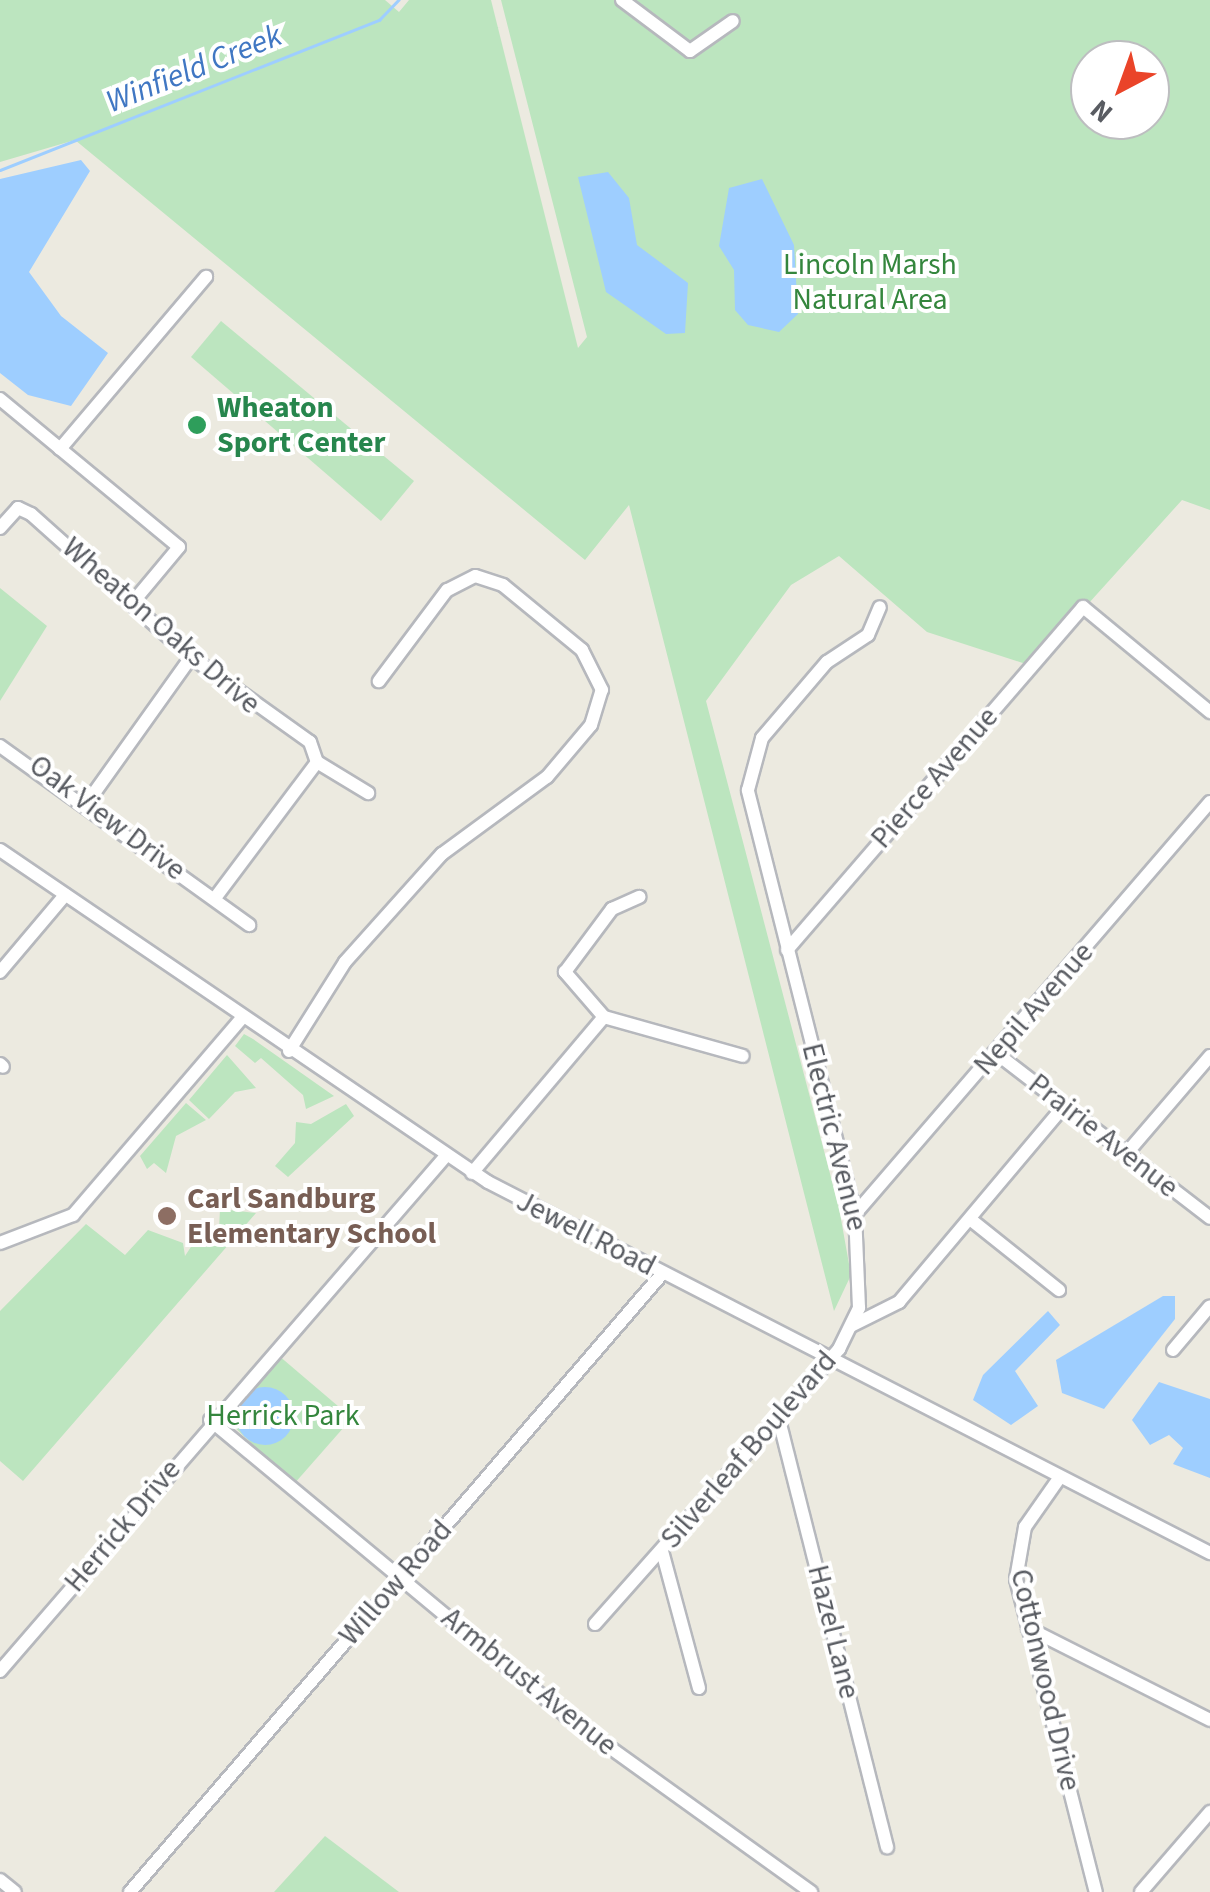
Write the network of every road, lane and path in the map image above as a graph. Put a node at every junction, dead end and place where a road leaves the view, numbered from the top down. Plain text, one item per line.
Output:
1 (622, 0) edge
2 (732, 21) dead end
3 (206, 277) dead end
4 (0, 399) edge
5 (60, 449) junction
6 (0, 528) edge
7 (134, 601) junction
8 (880, 606) dead end
9 (191, 657) junction
10 (379, 682) dead end
11 (1210, 712) edge
12 (0, 746) edge
13 (316, 762) junction
14 (368, 793) dead end
15 (1210, 802) edge
16 (87, 803) junction
17 (0, 850) edge
18 (66, 895) junction
19 (639, 897) dead end
20 (215, 898) junction
21 (249, 926) dead end
22 (787, 950) junction
23 (2, 965) edge
24 (604, 1017) junction
25 (242, 1018) junction
26 (290, 1051) junction
27 (996, 1053) junction
28 (742, 1056) dead end
29 (1210, 1056) edge
30 (1064, 1106) junction
31 (1126, 1154) junction
32 (445, 1157) junction
33 (472, 1173) junction
34 (855, 1214) junction
35 (1210, 1218) edge
36 (970, 1219) junction
37 (0, 1244) edge
38 (662, 1274) junction
39 (1059, 1290) dead end
40 (1210, 1306) edge
41 (852, 1326) junction
42 (1173, 1350) dead end
43 (830, 1360) junction
44 (778, 1416) junction
45 (210, 1420) junction
46 (1060, 1477) junction
47 (662, 1551) junction
48 (1210, 1553) edge
49 (400, 1578) junction
50 (595, 1624) dead end
51 (1028, 1628) junction
52 (0, 1671) edge
53 (699, 1688) dead end
54 (1210, 1720) edge
55 (1210, 1812) edge
56 (887, 1847) dead end
57 (0, 1880) edge
58 (14, 1892) edge
59 (130, 1892) edge
60 (812, 1892) edge
61 (1096, 1892) edge
62 (1141, 1892) edge

1 - 2 street
3 - 5 street
4 - 5 street
5 - 7 street
6 - 7 street, Wheaton Oaks Drive
7 - 9 street, Wheaton Oaks Drive
8 - 22 street, Electric Avenue
9 - 13 street, Wheaton Oaks Drive
9 - 16 street
10 - 26 street
11 - 22 street, Pierce Avenue
12 - 16 street, Oak View Drive
13 - 14 street, Wheaton Oaks Drive
13 - 20 street
15 - 27 street, Nepil Avenue
16 - 20 street, Oak View Drive
17 - 18 street, Jewell Road
18 - 23 street
18 - 25 street, Jewell Road
19 - 24 street
20 - 21 street, Oak View Drive
22 - 34 street, Electric Avenue
24 - 28 street
24 - 33 street
25 - 26 street, Jewell Road
25 - 37 street
26 - 32 street, Jewell Road
27 - 30 street, Prairie Avenue
27 - 34 street, Nepil Avenue
29 - 31 street
30 - 31 street, Prairie Avenue
30 - 36 street, Silverleaf Boulevard
31 - 35 street, Prairie Avenue
32 - 33 street, Jewell Road
32 - 45 street, Herrick Drive
33 - 38 street, Jewell Road
34 - 41 street, Electric Avenue
36 - 39 street
36 - 41 street, Silverleaf Boulevard
38 - 43 street, Jewell Road
38 - 49 street, Willow Road
40 - 42 street
41 - 43 street, Silverleaf Boulevard
43 - 44 street, Silverleaf Boulevard
43 - 46 street, Jewell Road
44 - 47 street, Silverleaf Boulevard
44 - 56 street, Hazel Lane
45 - 49 street, Armbrust Avenue
45 - 52 street, Herrick Drive
46 - 48 street, Jewell Road
46 - 51 street, Cottonwood Drive
47 - 50 street, Silverleaf Boulevard
47 - 53 street
49 - 59 street, Willow Road
49 - 60 street, Armbrust Avenue
51 - 54 street
51 - 61 street, Cottonwood Drive
55 - 62 street
57 - 58 street

